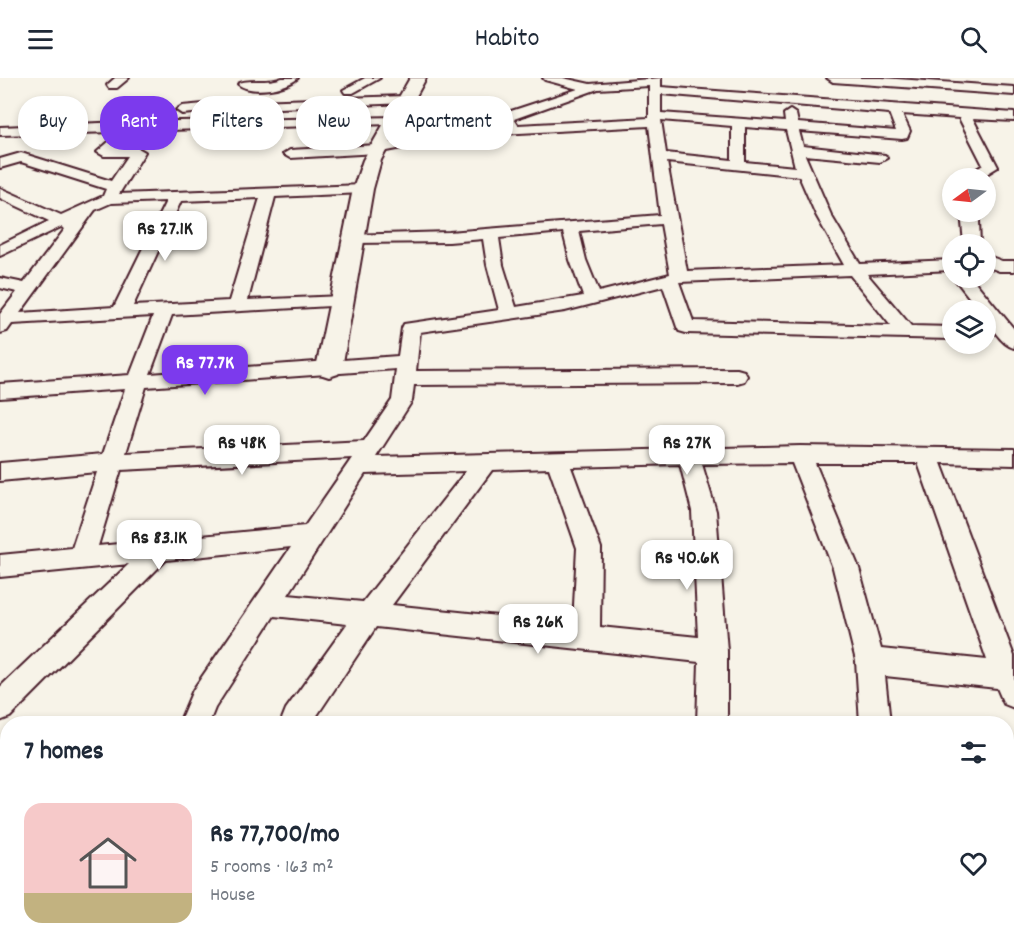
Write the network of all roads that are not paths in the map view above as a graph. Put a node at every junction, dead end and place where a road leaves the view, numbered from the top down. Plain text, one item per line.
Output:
1 (374, 78) edge
2 (418, 78) edge
3 (549, 78) edge
4 (833, 78) edge
5 (288, 80) edge
6 (655, 83) edge
7 (244, 84) dead end
8 (590, 88) junction
9 (349, 90) dead end
10 (1014, 91) edge
11 (280, 96) edge
12 (407, 96) edge
13 (789, 100) junction
14 (383, 101) edge
15 (284, 104) edge
16 (894, 109) junction
17 (513, 115) edge
18 (964, 115) junction
19 (1014, 117) edge
20 (655, 119) junction
21 (383, 120) edge
22 (738, 122) junction
23 (178, 125) edge
24 (100, 127) edge
25 (791, 127) junction
26 (513, 129) edge
27 (0, 131) edge
28 (383, 138) edge
29 (383, 148) edge
30 (377, 149) junction
31 (107, 150) edge
32 (798, 150) junction
33 (290, 154) dead end
34 (660, 158) junction
35 (880, 159) dead end
36 (0, 164) edge
37 (738, 166) junction
38 (989, 168) edge
39 (804, 172) junction
40 (363, 189) junction
41 (0, 192) edge
42 (111, 193) junction
43 (269, 193) junction
44 (177, 196) junction
45 (668, 219) junction
46 (68, 225) junction
47 (570, 227) junction
48 (490, 234) junction
49 (354, 238) junction
50 (0, 251) edge
51 (942, 265) edge
52 (996, 265) edge
53 (1014, 266) edge
54 (855, 269) junction
55 (674, 279) junction
56 (0, 282) edge
57 (971, 288) edge
58 (29, 289) junction
59 (593, 299) junction
60 (342, 301) junction
61 (237, 306) junction
62 (165, 310) junction
63 (121, 312) junction
64 (509, 314) junction
65 (3, 323) edge
66 (907, 333) junction
67 (942, 333) edge
68 (996, 335) edge
69 (1012, 337) edge
70 (329, 369) junction
71 (407, 370) junction
72 (737, 376) dead end
73 (137, 382) junction
74 (0, 391) edge
75 (800, 454) junction
76 (926, 454) junction
77 (689, 456) junction
78 (1014, 457) edge
79 (365, 458) junction
80 (557, 459) junction
81 (112, 462) junction
82 (485, 462) junction
83 (0, 472) edge
84 (314, 535) junction
85 (161, 549) junction
86 (82, 557) junction
87 (0, 566) edge
88 (267, 604) junction
89 (368, 616) junction
90 (586, 637) junction
91 (713, 651) junction
92 (870, 661) junction
93 (1012, 681) edge
94 (0, 707) edge
95 (197, 716) edge
96 (299, 716) edge
97 (712, 716) edge
98 (874, 716) edge

1 - 9 street
2 - 12 street
3 - 8 street
4 - 10 street
5 - 7 street
5 - 11 street
6 - 8 street
6 - 13 street
6 - 20 street
8 - 17 street
13 - 16 street
13 - 25 street
14 - 15 street
16 - 18 street
16 - 25 street
18 - 19 street
18 - 38 street
20 - 22 street
20 - 26 street
20 - 34 street
21 - 23 street
22 - 25 street
22 - 37 street
24 - 27 street
25 - 32 street
28 - 30 street
29 - 30 street
30 - 33 street
30 - 40 street
31 - 42 street
32 - 35 street
32 - 39 street
34 - 37 street
34 - 45 street
36 - 42 street
37 - 39 street
39 - 54 street
40 - 43 street
40 - 49 street
41 - 46 street
42 - 44 street
42 - 46 street
43 - 44 street
43 - 61 street
44 - 63 street
45 - 47 street
45 - 55 street
46 - 50 street
46 - 58 street
47 - 48 street
47 - 59 street
48 - 49 street
48 - 64 street
49 - 60 street
51 - 54 street
52 - 53 street
54 - 55 street
54 - 66 street
55 - 59 street
55 - 66 street
56 - 58 street
57 - 69 street
58 - 65 street
59 - 64 street
60 - 61 street
60 - 70 street
61 - 62 street
62 - 63 street
62 - 73 street
63 - 65 street
64 - 71 street
66 - 67 street
68 - 69 street
70 - 71 street
70 - 73 street
71 - 72 street
71 - 79 street
73 - 74 street
73 - 81 street
75 - 76 street
75 - 77 street
75 - 92 street
76 - 78 street
76 - 93 street
77 - 80 street
77 - 91 street
79 - 81 street
79 - 82 street
79 - 84 street
80 - 82 street
80 - 90 street
81 - 83 street
81 - 86 street
82 - 89 street
84 - 85 street
84 - 88 street
85 - 86 street
85 - 94 street
86 - 87 street
88 - 89 street
88 - 95 street
89 - 90 street
89 - 96 street
90 - 91 street
91 - 97 street
92 - 93 street
92 - 98 street

